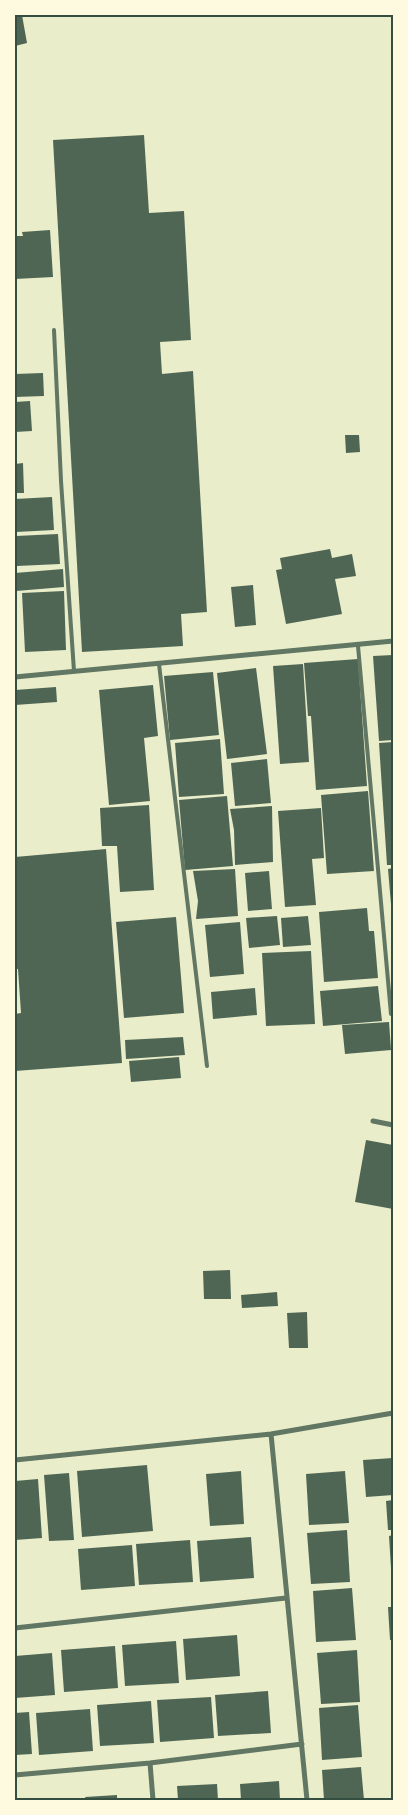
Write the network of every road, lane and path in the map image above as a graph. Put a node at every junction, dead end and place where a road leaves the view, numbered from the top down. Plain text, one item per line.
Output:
1 (54, 330) dead end
2 (393, 641) edge
3 (358, 646) junction
4 (159, 664) junction
5 (74, 671) junction
6 (15, 677) edge
7 (391, 1014) dead end
8 (207, 1066) dead end
9 (373, 1121) dead end
10 (393, 1125) edge
11 (393, 1413) edge
12 (271, 1434) junction
13 (15, 1460) edge
14 (286, 1598) junction
15 (15, 1628) edge
16 (302, 1744) junction
17 (150, 1763) junction
18 (15, 1776) edge
19 (153, 1800) edge
20 (307, 1800) edge

1 - 5 lane
2 - 3 street
3 - 4 street
3 - 7 lane
4 - 5 street
4 - 8 lane
5 - 6 street
9 - 10 street
11 - 12 street
12 - 13 street
12 - 14 street
14 - 15 street
14 - 16 street
16 - 17 street
16 - 20 street
17 - 18 street
17 - 19 street

